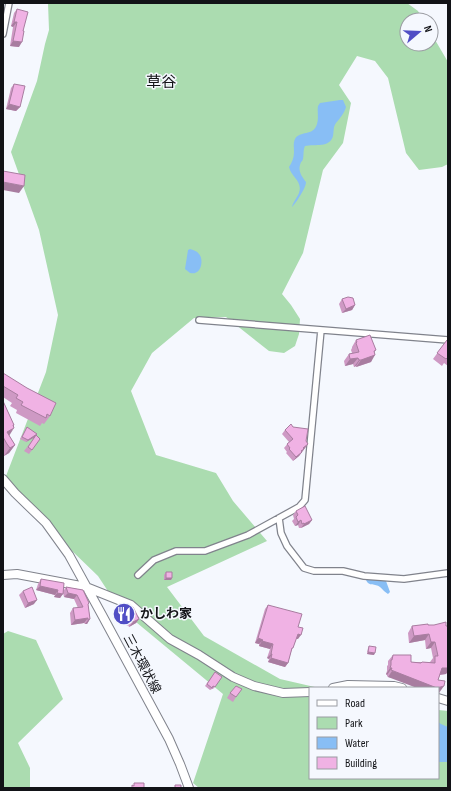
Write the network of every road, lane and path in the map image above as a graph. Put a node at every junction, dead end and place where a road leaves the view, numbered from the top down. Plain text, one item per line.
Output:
1 (10, 3) edge
2 (3, 34) edge
3 (199, 320) dead end
4 (321, 330) junction
5 (448, 340) edge
6 (3, 480) edge
7 (279, 518) junction
8 (448, 573) edge
9 (3, 575) edge
10 (138, 575) dead end
11 (86, 587) junction
12 (338, 687) edge
13 (398, 687) edge
14 (309, 692) edge
15 (189, 788) edge

1 - 2 street
3 - 4 street
4 - 5 street
4 - 7 street
6 - 11 main road
7 - 8 street
7 - 10 street
9 - 11 main road
11 - 14 main road, 三木環状線
11 - 15 main road, 三木環状線
12 - 13 main road

